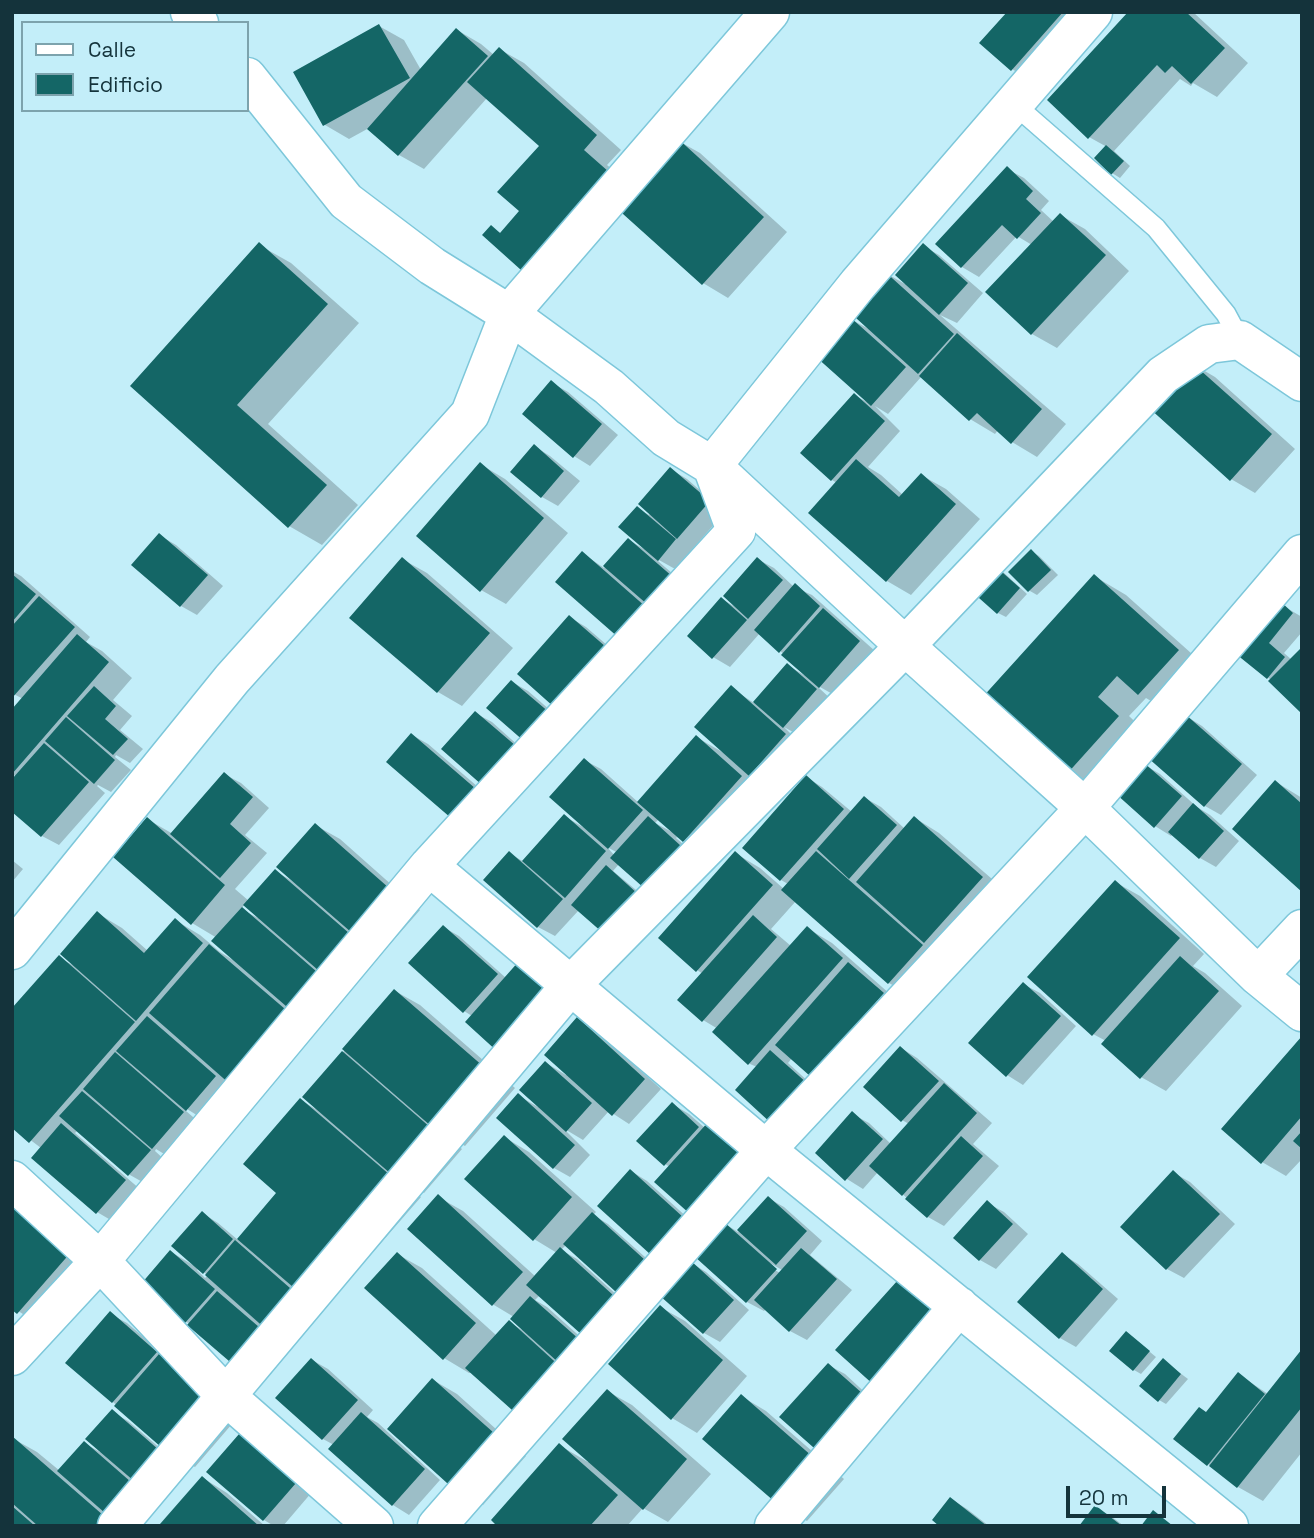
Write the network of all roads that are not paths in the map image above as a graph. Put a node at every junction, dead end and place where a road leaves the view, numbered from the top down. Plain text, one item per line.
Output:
1 (770, 12) edge
2 (1093, 12) edge
3 (248, 79) edge
4 (1014, 104) junction
5 (509, 314) junction
6 (1240, 341) junction
7 (1302, 382) edge
8 (712, 466) junction
9 (1302, 554) edge
10 (905, 646) junction
11 (1085, 808) junction
12 (429, 866) junction
13 (1302, 929) edge
14 (12, 950) edge
15 (1258, 976) junction
16 (570, 986) junction
17 (1302, 1012) edge
18 (766, 1150) junction
19 (12, 1180) edge
20 (100, 1261) junction
21 (959, 1307) junction
22 (12, 1356) edge
23 (226, 1395) junction
24 (117, 1526) edge
25 (374, 1526) edge
26 (437, 1526) edge
27 (774, 1526) edge
28 (1229, 1526) edge

1 - 5 street
2 - 4 street
3 - 5 street
4 - 6 lane
4 - 8 street
5 - 8 street
5 - 14 street
6 - 7 street
6 - 10 street
8 - 10 street
8 - 12 street
9 - 11 street
10 - 11 street
10 - 16 street
11 - 15 street
11 - 18 street
12 - 16 street
12 - 20 street
13 - 15 street
15 - 17 street
16 - 18 street
16 - 23 street
18 - 21 street
18 - 26 street
19 - 20 street
20 - 22 street
20 - 23 street
21 - 27 street
21 - 28 street
23 - 24 street
23 - 25 street

